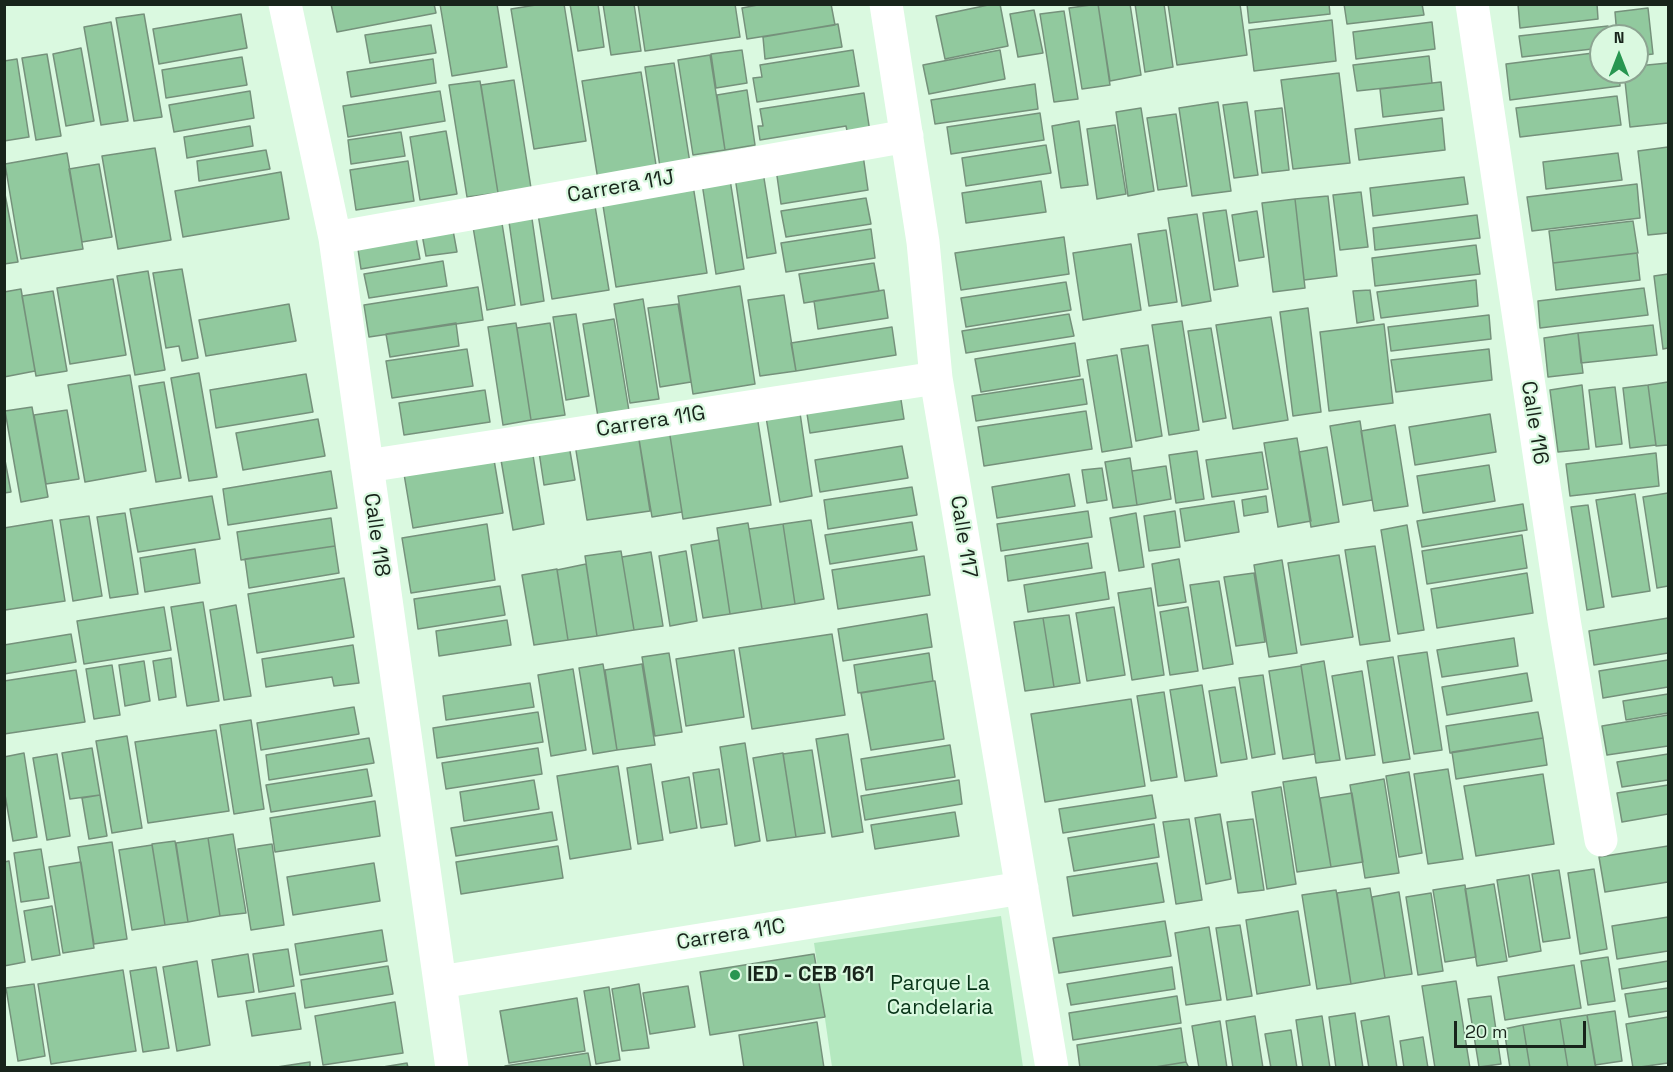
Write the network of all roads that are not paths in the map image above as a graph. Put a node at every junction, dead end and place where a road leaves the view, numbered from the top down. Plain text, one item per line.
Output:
1 (285, 4) edge
2 (886, 4) edge
3 (1472, 4) edge
4 (907, 136) junction
5 (335, 238) junction
6 (936, 378) junction
7 (367, 466) junction
8 (1601, 840) dead end
9 (1022, 888) junction
10 (440, 982) junction
11 (452, 1068) edge
12 (1052, 1068) edge

1 - 5 street, Calle 118
2 - 4 street, Calle 117
3 - 8 street, Calle 116
4 - 5 street, Carrera 11J
4 - 6 street, Calle 117
5 - 7 street, Calle 118
6 - 7 street, Carrera 11G
6 - 9 street, Calle 117
7 - 10 street, Calle 118
9 - 10 street, Carrera 11C
9 - 12 street, Calle 117
10 - 11 street, Calle 118

